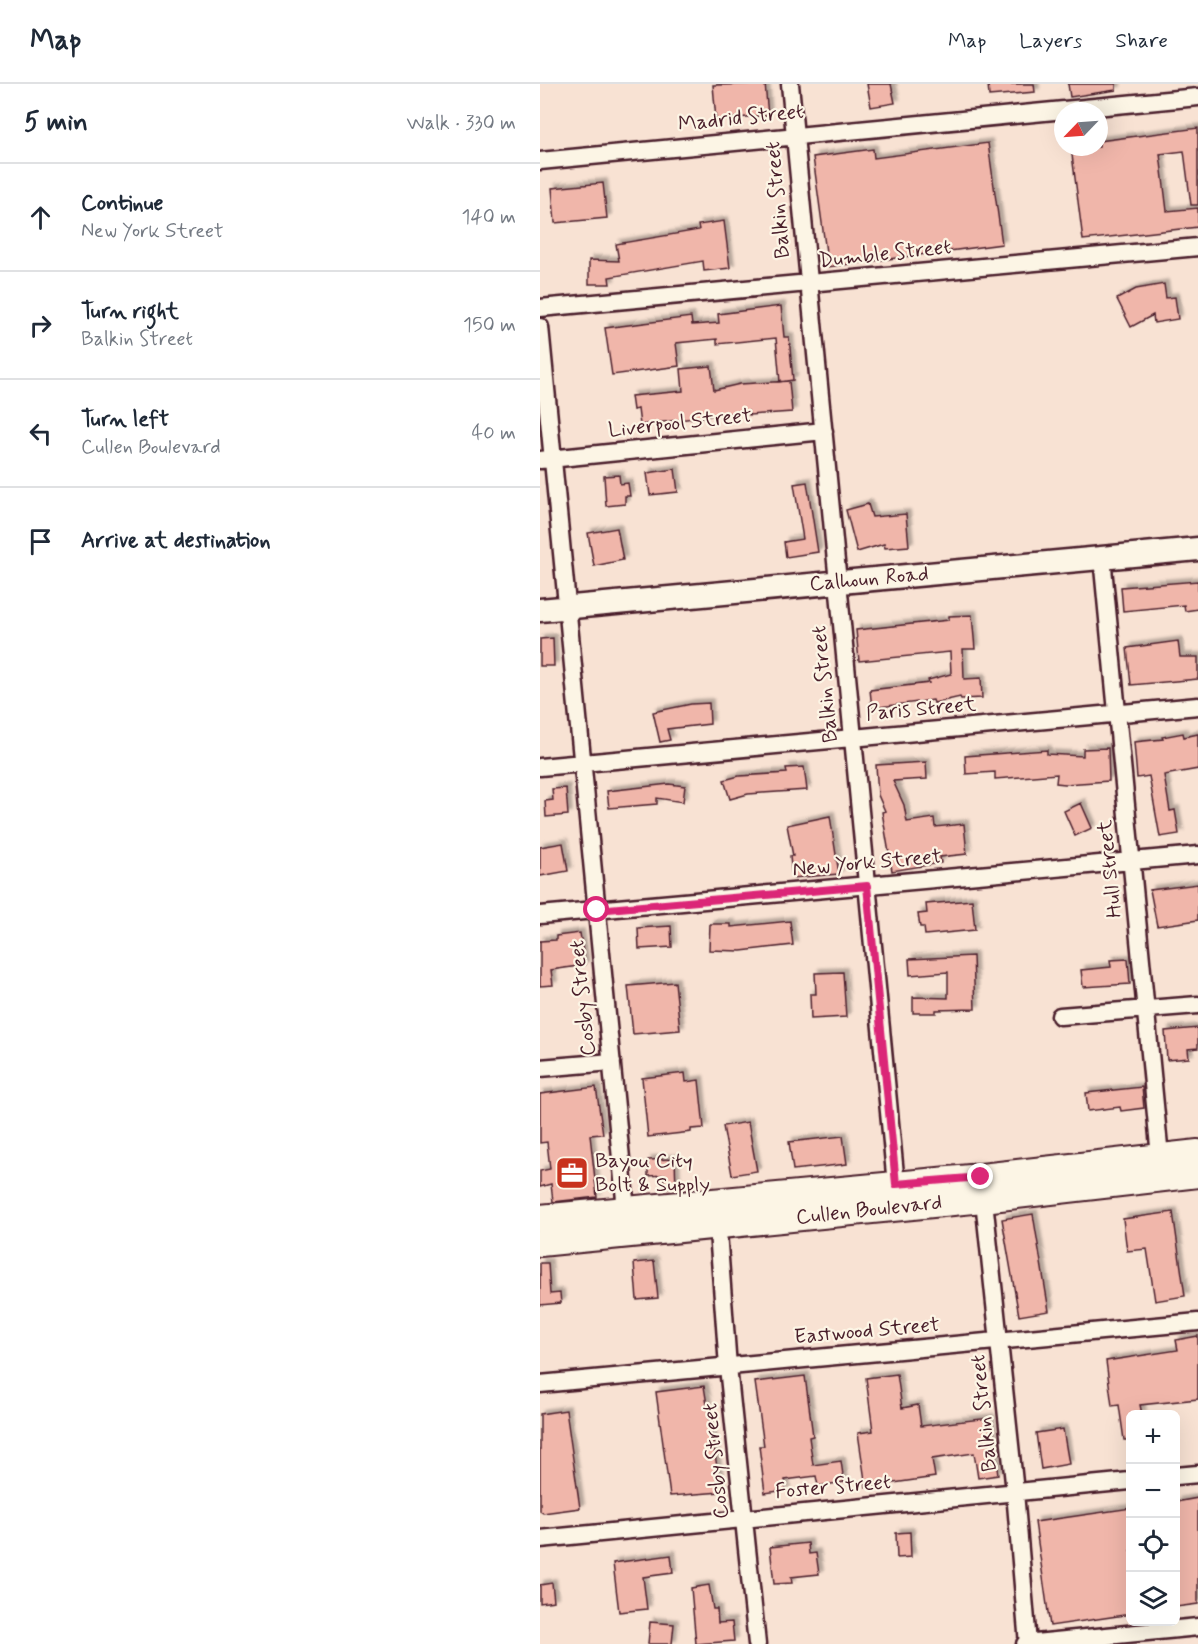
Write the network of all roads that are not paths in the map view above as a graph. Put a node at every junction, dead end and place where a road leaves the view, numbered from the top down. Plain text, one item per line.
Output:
1 (790, 84) edge
2 (1198, 97) edge
3 (795, 135) junction
4 (540, 161) edge
5 (1198, 247) edge
6 (808, 284) junction
7 (540, 308) edge
8 (540, 327) edge
9 (824, 431) junction
10 (546, 459) edge
11 (1198, 549) edge
12 (1102, 557) junction
13 (838, 582) junction
14 (567, 608) junction
15 (540, 610) edge
16 (1198, 706) edge
17 (1118, 714) junction
18 (853, 738) junction
19 (583, 764) junction
20 (540, 767) edge
21 (1198, 855) edge
22 (1132, 861) junction
23 (867, 886) junction
24 (597, 910) junction
25 (540, 915) edge
26 (1198, 1005) edge
27 (1147, 1010) junction
28 (1060, 1016) dead end
29 (612, 1062) junction
30 (540, 1068) edge
31 (1198, 1153) edge
32 (1161, 1166) junction
33 (1198, 1174) edge
34 (982, 1188) junction
35 (897, 1196) junction
36 (716, 1214) junction
37 (540, 1218) edge
38 (628, 1223) junction
39 (540, 1243) edge
40 (1198, 1322) edge
41 (999, 1341) junction
42 (728, 1367) junction
43 (540, 1384) edge
44 (1198, 1474) edge
45 (1180, 1476) edge
46 (1126, 1481) edge
47 (1015, 1492) junction
48 (745, 1518) junction
49 (540, 1539) edge
50 (1198, 1627) edge
51 (757, 1644) edge
52 (1027, 1644) edge

1 - 3 street, Balkin Street
2 - 3 street, Madrid Street
3 - 4 street, Madrid Street
3 - 6 street, Balkin Street
5 - 6 street, Dumble Street
6 - 7 street, Dumble Street
6 - 9 street, Balkin Street
8 - 10 street, Cosby Street
9 - 10 street, Liverpool Street
9 - 13 street, Balkin Street
10 - 14 street, Cosby Street
11 - 12 street, Calhoun Road
12 - 13 street, Calhoun Road
12 - 17 street, Hull Street
13 - 14 street, Calhoun Road
13 - 18 street, Balkin Street
14 - 15 street, Calhoun Road
14 - 19 street, Cosby Street
16 - 17 street, Paris Street
17 - 18 street, Paris Street
17 - 22 street, Hull Street
18 - 19 street, Paris Street
18 - 23 street, Balkin Street
19 - 20 street, Paris Street
19 - 24 street, Cosby Street
21 - 22 street, New York Street
22 - 23 street, New York Street
22 - 27 street, Hull Street
23 - 24 street, New York Street
23 - 35 street, Balkin Street
24 - 25 street, New York Street
24 - 29 street, Cosby Street
26 - 27 street
27 - 28 street
27 - 32 street, Hull Street
29 - 30 street
29 - 38 street, Cosby Street
31 - 32 main road, Cullen Boulevard
32 - 33 main road, Cullen Boulevard
32 - 34 main road, Cullen Boulevard
34 - 35 main road, Cullen Boulevard
34 - 41 street, Balkin Street
35 - 36 main road, Cullen Boulevard
36 - 38 main road, Cullen Boulevard
36 - 42 street, Cosby Street
37 - 38 main road, Cullen Boulevard
38 - 39 main road, Cullen Boulevard
40 - 41 street, Eastwood Street
41 - 42 street, Eastwood Street
41 - 47 street, Balkin Street
42 - 43 street, Eastwood Street
42 - 48 street, Cosby Street
44 - 45 street
46 - 47 street, Foster Street
47 - 48 street, Foster Street
47 - 52 street, Balkin Street
48 - 49 street, Foster Street
48 - 51 street, Cosby Street
50 - 52 street

